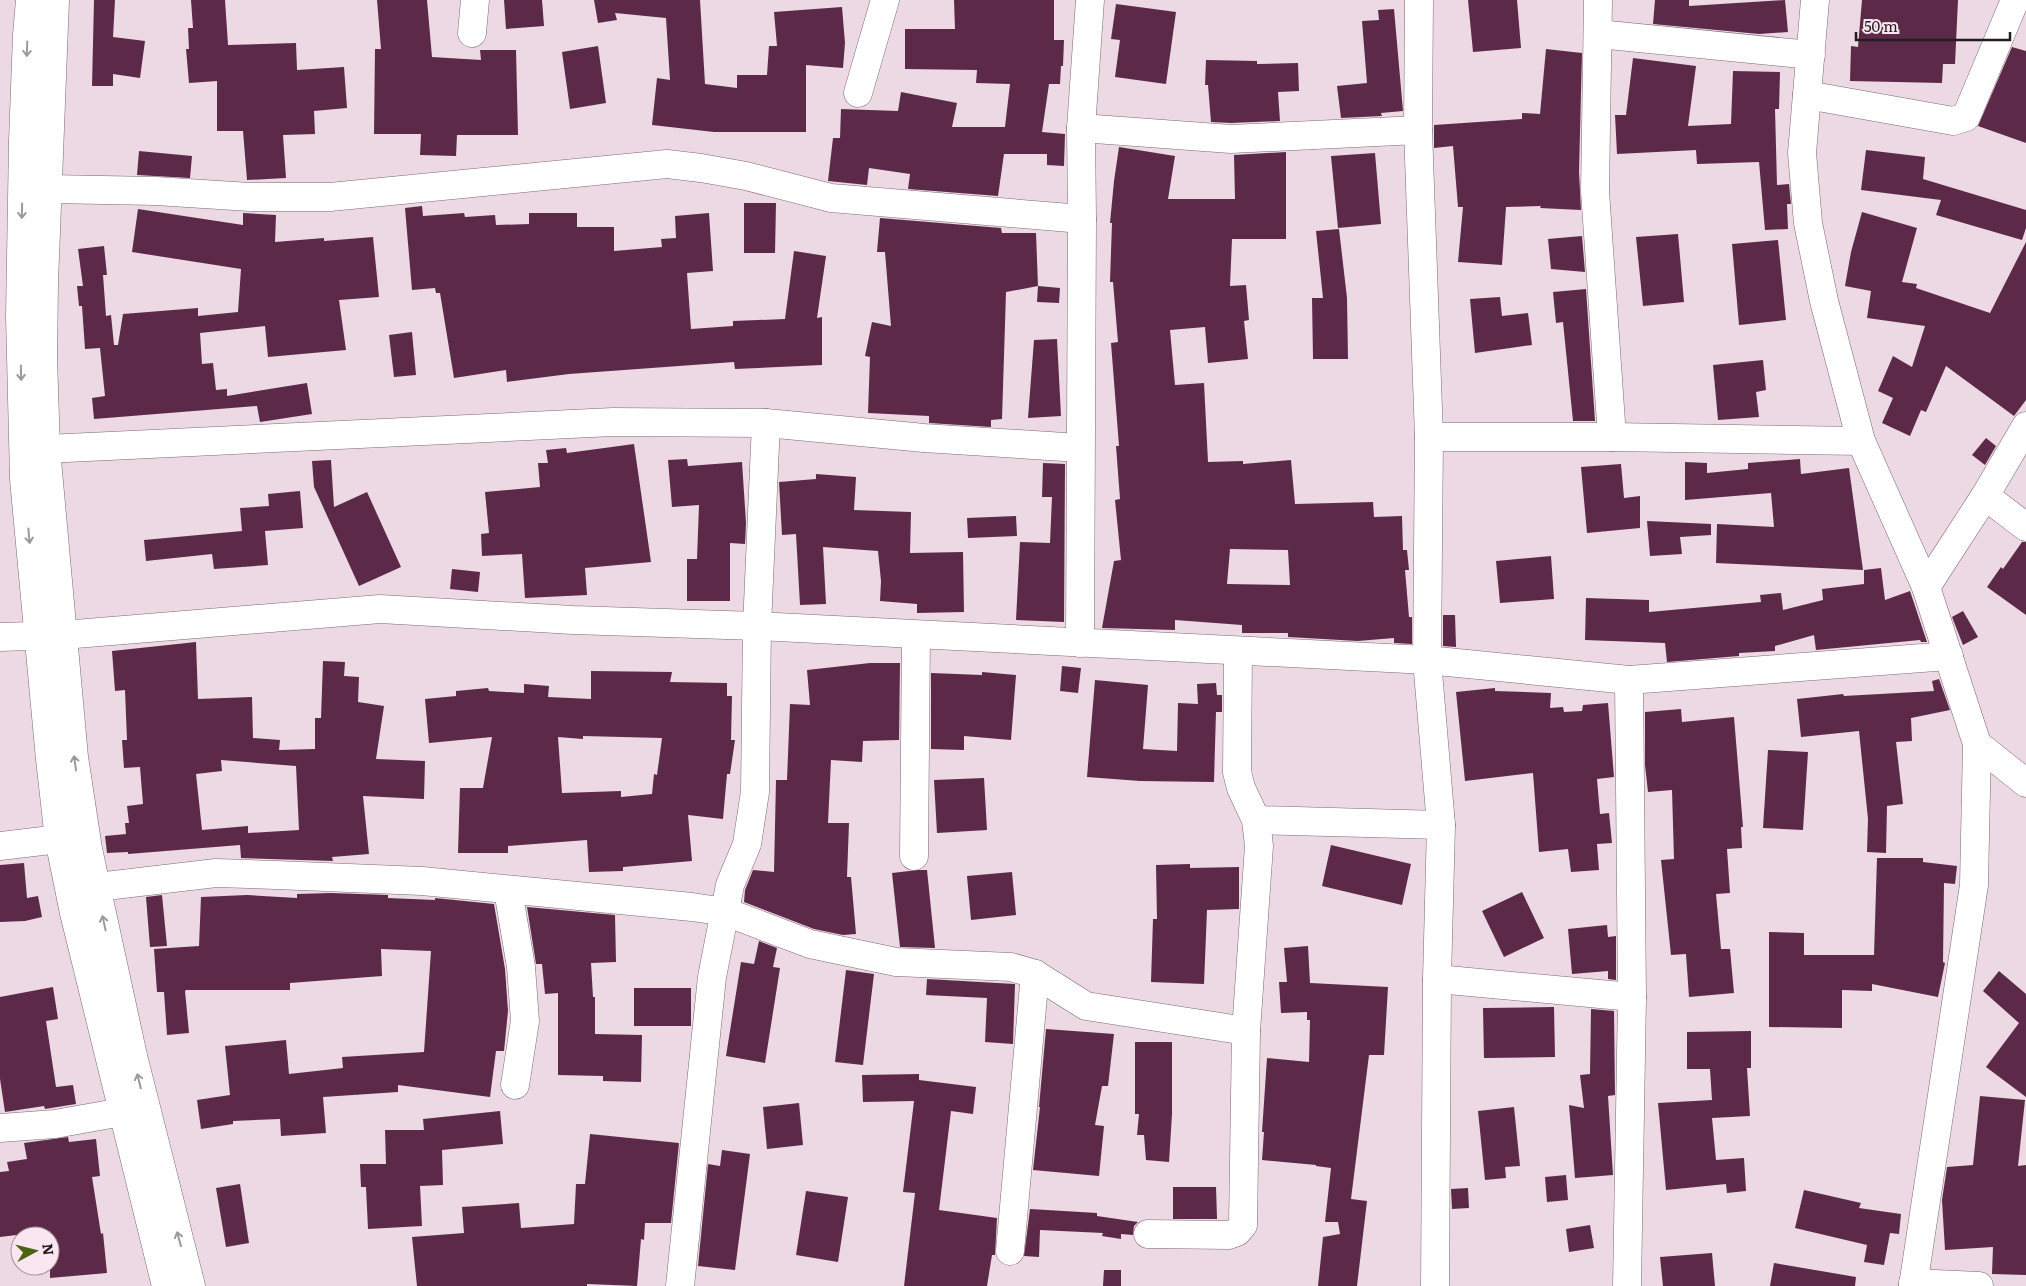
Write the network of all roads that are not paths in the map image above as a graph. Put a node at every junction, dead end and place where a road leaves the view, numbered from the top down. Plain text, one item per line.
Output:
1 (30, 0) edge
2 (56, 0) edge
3 (475, 0) edge
4 (884, 0) edge
5 (1090, 0) edge
6 (1419, 0) edge
7 (1598, 0) edge
8 (1815, 0) edge
9 (2015, 0) edge
10 (472, 33) dead end
11 (1598, 34) junction
12 (1811, 56) junction
13 (858, 93) dead end
14 (1807, 95) junction
15 (1081, 128) junction
16 (1418, 130) junction
17 (49, 189) junction
18 (1082, 220) junction
19 (10, 314) edge
20 (766, 423) junction
21 (2026, 426) edge
22 (1429, 436) junction
23 (1612, 437) junction
24 (1861, 441) junction
25 (1080, 448) junction
26 (46, 449) junction
27 (1985, 496) junction
28 (2026, 527) edge
29 (1926, 587) junction
30 (757, 626) junction
31 (50, 635) junction
32 (916, 635) junction
33 (0, 637) edge
34 (1080, 643) junction
35 (1238, 651) junction
36 (1949, 656) junction
37 (1427, 660) junction
38 (1629, 680) junction
39 (1977, 744) junction
40 (2026, 783) edge
41 (1256, 820) junction
42 (1441, 825) junction
43 (60, 839) junction
44 (0, 846) edge
45 (914, 856) dead end
46 (97, 887) junction
47 (508, 890) junction
48 (726, 912) junction
49 (1035, 974) junction
50 (1437, 979) junction
51 (1632, 997) junction
52 (1246, 1031) junction
53 (515, 1085) dead end
54 (122, 1112) junction
55 (0, 1128) edge
56 (1148, 1234) dead end
57 (1010, 1251) dead end
58 (1913, 1285) edge
59 (166, 1286) edge
60 (191, 1286) edge
61 (680, 1286) edge
62 (1436, 1286) edge
63 (1627, 1286) edge
64 (1979, 1286) edge

1 -> 19 street
2 - 17 street
3 - 10 street
4 - 13 street
5 - 15 street
6 - 16 street
7 - 11 street
8 - 12 street
9 - 14 street
11 - 12 street
11 - 23 street
12 - 14 street
14 - 24 street
15 - 16 street
15 - 18 street
16 - 22 street
17 - 18 street
17 - 26 street
18 - 25 street
19 -> 31 street
20 - 25 street
20 - 26 street
20 - 30 street
21 - 27 street
22 - 23 street
22 - 37 street
23 - 24 street
24 - 29 street
25 - 34 street
26 - 31 street
27 - 28 street
27 - 29 street
29 - 36 street
30 - 31 street
30 - 32 street
30 - 48 street
31 - 33 street
31 - 43 street
46 -> 31 street
32 - 34 street
32 - 45 street
34 - 35 street
35 - 37 street
35 - 41 street
36 - 38 street
36 - 39 street
37 - 38 street
37 - 42 street
38 - 51 street
39 - 40 street
39 - 58 street
41 - 42 street
41 - 52 street
42 - 50 street
43 - 44 street
43 - 54 street
46 - 47 street
60 -> 46 street
47 - 48 street
47 - 53 street
48 - 49 street
48 - 61 street
49 - 52 street
49 - 57 street
50 - 51 street
50 - 62 street
51 - 63 street
52 - 56 street
54 - 55 street
54 - 59 street
58 - 64 street

